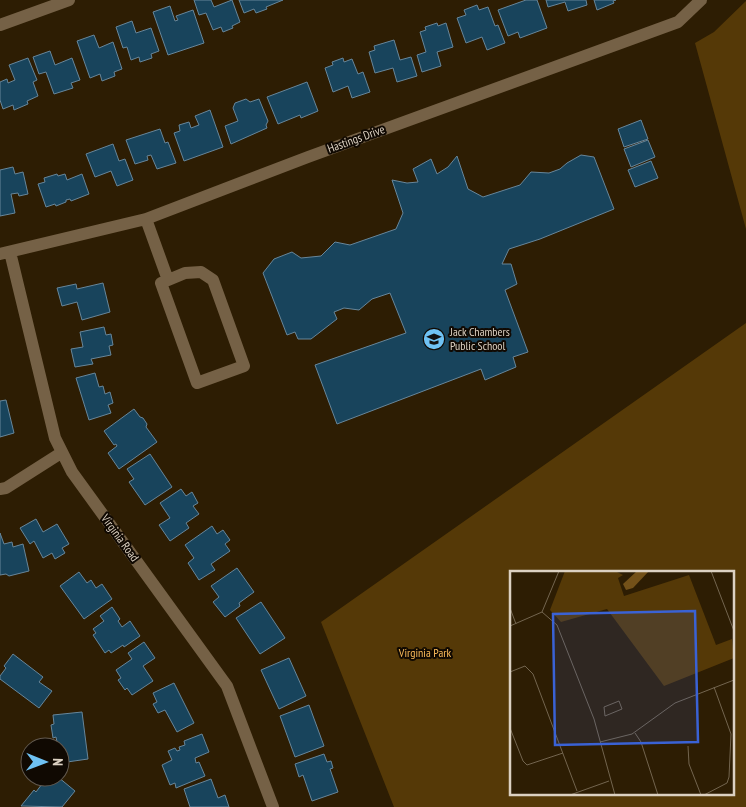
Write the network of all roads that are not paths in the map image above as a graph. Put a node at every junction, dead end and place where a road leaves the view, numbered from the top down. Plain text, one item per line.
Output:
1 (69, 0) edge
2 (701, 0) edge
3 (0, 25) edge
4 (146, 219) junction
5 (5, 253) edge
6 (168, 280) junction
7 (61, 453) junction
8 (0, 489) edge
9 (273, 807) edge

1 - 3 street
2 - 4 street, Hastings Drive
4 - 5 street, Hastings Drive
4 - 6 street
5 - 7 street, Virginia Road
6 - 6 street
7 - 8 street
7 - 9 street, Virginia Road

